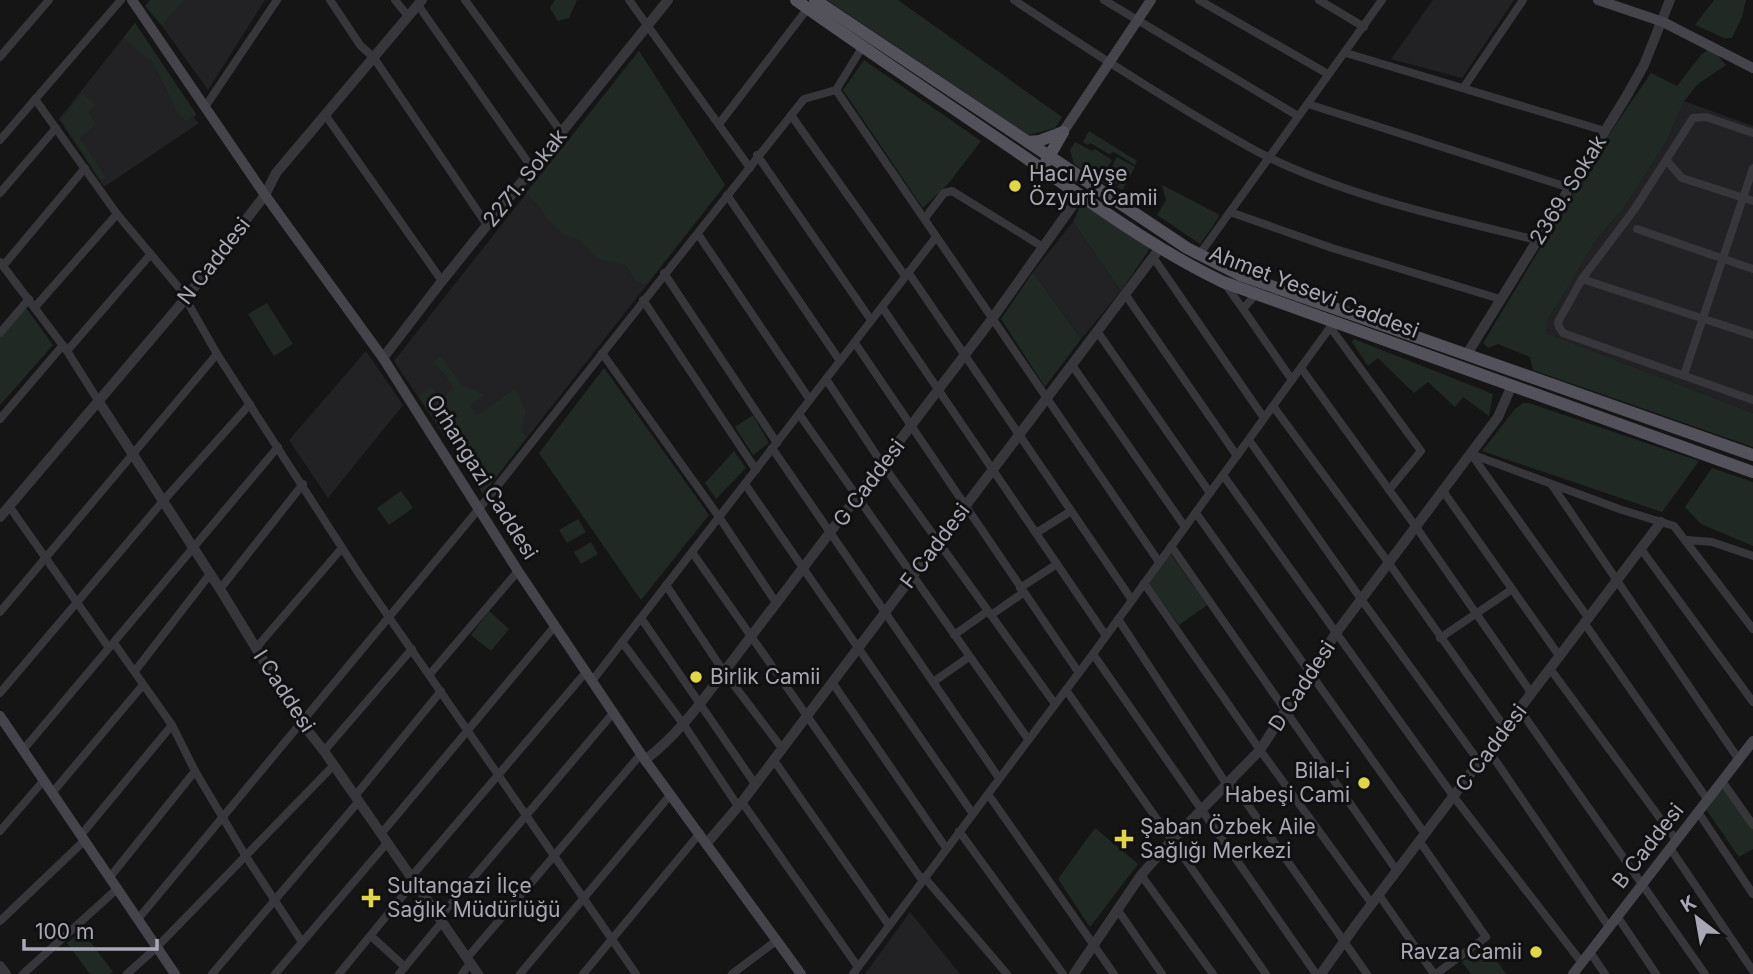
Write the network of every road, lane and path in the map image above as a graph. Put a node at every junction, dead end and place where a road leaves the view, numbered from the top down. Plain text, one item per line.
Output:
1 (49, 0) edge
2 (121, 0) edge
3 (277, 0) edge
4 (330, 0) edge
5 (395, 0) edge
6 (465, 0) edge
7 (629, 0) edge
8 (668, 0) edge
9 (796, 0) edge
10 (1014, 0) edge
11 (1104, 0) edge
12 (1151, 0) edge
13 (1199, 0) edge
14 (1319, 0) edge
15 (1382, 0) edge
16 (1522, 0) edge
17 (1598, 0) edge
18 (1670, 0) edge
19 (137, 3) edge
20 (420, 3) edge
21 (812, 4) edge
22 (408, 16) junction
23 (1136, 21) junction
24 (1663, 22) junction
25 (648, 26) junction
26 (1364, 27) junction
27 (863, 46) junction
28 (1346, 52) junction
29 (0, 57) edge
30 (374, 58) junction
31 (1109, 63) junction
32 (1753, 68) edge
33 (1328, 74) junction
34 (1464, 87) junction
35 (836, 90) junction
36 (35, 99) junction
37 (1308, 104) junction
38 (205, 107) junction
39 (791, 115) junction
40 (326, 116) junction
41 (1298, 116) junction
42 (719, 124) junction
43 (56, 128) junction
44 (1605, 131) junction
45 (1063, 132) junction
46 (562, 133) junction
47 (1753, 134) edge
48 (0, 141) edge
49 (1028, 142) junction
50 (757, 155) junction
51 (1049, 156) junction
52 (1270, 157) junction
53 (1667, 160) junction
54 (85, 168) junction
55 (533, 168) junction
56 (750, 168) junction
57 (1753, 168) edge
58 (1042, 169) junction
59 (1570, 188) junction
60 (1100, 190) junction
61 (0, 193) edge
62 (265, 195) junction
63 (727, 195) junction
64 (1080, 195) junction
65 (1743, 198) junction
66 (1753, 201) edge
67 (1230, 212) junction
68 (117, 214) junction
69 (925, 218) junction
70 (487, 225) junction
71 (1637, 229) dead end
72 (698, 234) junction
73 (1168, 236) junction
74 (936, 237) junction
75 (1536, 240) junction
76 (1043, 247) junction
77 (1157, 252) junction
78 (149, 255) junction
79 (1199, 255) junction
80 (1722, 259) junction
81 (1, 264) edge
82 (1753, 269) edge
83 (664, 273) junction
84 (906, 274) junction
85 (1582, 279) junction
86 (442, 281) junction
87 (1223, 282) junction
88 (1125, 294) junction
89 (1256, 294) junction
90 (186, 298) junction
91 (29, 299) junction
92 (1500, 299) junction
93 (643, 300) junction
94 (35, 307) junction
95 (882, 307) junction
96 (1243, 309) junction
97 (1704, 317) junction
98 (992, 319) junction
99 (871, 320) junction
100 (1332, 324) junction
101 (1097, 331) junction
102 (0, 333) edge
103 (1753, 335) edge
104 (855, 343) junction
105 (65, 348) junction
106 (601, 353) junction
107 (218, 354) junction
108 (1467, 354) junction
109 (965, 356) junction
110 (383, 358) junction
111 (840, 360) junction
112 (1072, 365) junction
113 (1301, 368) junction
114 (1684, 375) junction
115 (825, 379) junction
116 (1515, 379) junction
117 (1292, 380) junction
118 (939, 391) junction
119 (1047, 398) junction
120 (810, 400) junction
121 (1753, 400) edge
122 (99, 402) junction
123 (250, 404) junction
124 (1273, 406) junction
125 (799, 414) junction
126 (1264, 418) junction
127 (0, 419) edge
128 (911, 426) junction
129 (1019, 435) junction
130 (1249, 440) junction
131 (774, 445) junction
132 (278, 447) junction
133 (132, 454) junction
134 (1471, 454) junction
135 (1753, 455) edge
136 (1237, 456) junction
137 (883, 465) junction
138 (756, 470) junction
139 (993, 470) junction
140 (1753, 472) edge
141 (1223, 475) junction
142 (303, 484) junction
143 (745, 484) junction
144 (1552, 485) junction
145 (1389, 490) junction
146 (1443, 491) junction
147 (1210, 493) junction
148 (858, 498) junction
149 (163, 501) junction
150 (9, 506) junction
151 (480, 507) junction
152 (965, 507) junction
153 (1071, 511) junction
154 (1196, 513) junction
155 (0, 516) edge
156 (719, 517) junction
157 (1661, 522) junction
158 (1185, 527) junction
159 (1416, 527) junction
160 (831, 533) junction
161 (1036, 533) junction
162 (1687, 540) junction
163 (939, 541) junction
164 (1171, 546) junction
165 (193, 547) junction
166 (342, 548) junction
167 (1641, 549) junction
168 (692, 552) junction
169 (1753, 556) edge
170 (46, 558) junction
171 (1159, 562) junction
172 (1388, 562) junction
173 (1057, 564) junction
174 (804, 569) junction
175 (518, 571) junction
176 (210, 574) junction
177 (912, 576) junction
178 (1617, 582) junction
179 (1144, 583) junction
180 (666, 585) junction
181 (220, 589) junction
182 (1022, 590) junction
183 (1511, 590) junction
184 (1361, 599) junction
185 (1132, 600) junction
186 (78, 603) junction
187 (777, 604) junction
188 (0, 612) edge
189 (885, 612) junction
190 (989, 613) junction
191 (1475, 614) junction
192 (389, 616) junction
193 (641, 618) junction
194 (1118, 619) junction
195 (1587, 622) junction
196 (555, 626) junction
197 (1753, 629) edge
198 (1336, 632) junction
199 (954, 635) junction
200 (1106, 636) junction
201 (751, 638) junction
202 (1440, 638) junction
203 (622, 642) junction
204 (111, 646) junction
205 (256, 648) junction
206 (858, 648) junction
207 (412, 649) junction
208 (1093, 654) junction
209 (969, 657) junction
210 (1560, 657) junction
211 (1550, 670) junction
212 (135, 671) junction
213 (724, 672) junction
214 (1079, 673) junction
215 (430, 674) junction
216 (1309, 674) junction
217 (589, 676) junction
218 (832, 681) junction
219 (933, 682) junction
220 (143, 685) junction
221 (1066, 690) junction
222 (441, 691) junction
223 (0, 693) edge
224 (1532, 694) junction
225 (1753, 702) edge
226 (700, 704) junction
227 (1055, 704) junction
228 (1520, 710) junction
229 (614, 712) junction
230 (1287, 712) junction
231 (0, 716) edge
232 (806, 716) junction
233 (301, 722) junction
234 (172, 725) junction
235 (684, 725) junction
236 (1506, 729) junction
237 (468, 731) junction
238 (1028, 739) junction
239 (1752, 744) edge
240 (781, 747) junction
241 (23, 750) junction
242 (1260, 750) junction
243 (324, 751) junction
244 (1489, 751) junction
245 (643, 757) junction
246 (773, 759) junction
247 (1739, 760) junction
248 (1480, 763) junction
249 (334, 765) junction
250 (195, 771) junction
251 (499, 774) junction
252 (999, 778) junction
253 (44, 780) junction
254 (1722, 781) junction
255 (1229, 783) junction
256 (755, 785) junction
257 (52, 793) junction
258 (988, 793) junction
259 (671, 794) junction
260 (1454, 797) junction
261 (357, 799) junction
262 (1707, 799) junction
263 (740, 804) junction
264 (1202, 810) junction
265 (1698, 812) junction
266 (972, 814) junction
267 (527, 815) junction
268 (223, 818) junction
269 (1753, 825) edge
270 (0, 831) edge
271 (959, 831) junction
272 (700, 833) junction
273 (83, 838) junction
274 (384, 838) junction
275 (1422, 838) junction
276 (1172, 840) junction
277 (707, 843) junction
278 (1674, 844) junction
279 (946, 848) junction
280 (245, 855) junction
281 (555, 856) junction
282 (1397, 871) junction
283 (1141, 875) junction
284 (110, 877) junction
285 (923, 878) junction
286 (413, 879) junction
287 (1642, 886) junction
288 (118, 888) junction
289 (1753, 894) edge
290 (584, 898) junction
291 (1375, 900) junction
292 (275, 901) junction
293 (1117, 909) junction
294 (1617, 916) junction
295 (138, 919) junction
296 (441, 920) junction
297 (0, 921) edge
298 (888, 924) junction
299 (1609, 927) junction
300 (371, 936) junction
301 (612, 939) junction
302 (776, 941) junction
303 (302, 942) junction
304 (1344, 943) junction
305 (1093, 944) junction
306 (156, 948) junction
307 (1590, 952) junction
308 (469, 961) junction
309 (1582, 963) junction
310 (0, 966) edge
311 (855, 970) edge
312 (402, 971) edge
313 (1753, 971) edge
314 (6, 974) edge
315 (23, 974) edge
316 (127, 974) edge
317 (175, 974) edge
318 (212, 974) edge
319 (275, 974) edge
320 (339, 974) edge
321 (461, 974) edge
322 (478, 974) edge
323 (520, 974) edge
324 (583, 974) edge
325 (636, 974) edge
326 (732, 974) edge
327 (801, 974) edge
328 (1007, 974) edge
329 (1063, 974) edge
330 (1074, 974) edge
331 (1114, 974) edge
332 (1162, 974) edge
333 (1213, 974) edge
334 (1266, 974) edge
335 (1319, 974) edge
336 (1367, 974) edge
337 (1435, 974) edge
338 (1573, 974) edge
339 (1605, 974) edge
340 (1656, 974) edge
341 (1705, 974) edge

1 - 29 street
2 - 36 street
3 - 38 street
4 - 30 street
5 - 22 street
6 - 46 street
7 - 25 street
8 - 25 street, 2271. Sokak
9 - 21 main road, Ahmet Yesevi Caddesi
10 - 31 street
11 - 23 street
12 - 23 main road
13 - 33 street
14 - 26 street
15 - 26 street
16 - 34 street
17 - 24 main road
18 - 24 street, 2369. Sokak
19 - 38 main road, Orhangazi Caddesi
20 - 22 street, N Caddesi
20 - 55 street
21 - 27 main road, Ahmet Yesevi Caddesi
21 - 42 street
21 - 49 main road, Ahmet Yesevi Caddesi
22 - 30 street, N Caddesi
23 - 31 main road
23 - 41 street
24 - 32 main road
24 - 44 street, 2369. Sokak
25 - 42 street
25 - 46 street, 2271. Sokak
26 - 28 street
27 - 35 street
27 - 58 main road, Ahmet Yesevi Caddesi
28 - 33 street
28 - 34 street
30 - 40 street, N Caddesi
30 - 70 street
31 - 45 main road
31 - 52 street
33 - 37 street
34 - 44 street
35 - 39 street
35 - 69 street
36 - 43 street
36 - 48 street
37 - 41 street
37 - 59 street
38 - 62 main road, Orhangazi Caddesi
39 - 50 street
39 - 84 street
40 - 62 street, N Caddesi
40 - 86 street
41 - 52 street
42 - 56 street
43 - 54 street
43 - 61 street
44 - 59 street, 2369. Sokak
45 - 49 main road
45 - 51 main road
46 - 55 street, 2271. Sokak
47 - 53 street
49 - 51 main road, Ahmet Yesevi Caddesi
50 - 56 street
50 - 99 street
51 - 58 main road
51 - 60 main road, Ahmet Yesevi Caddesi
52 - 67 street
52 - 75 street
53 - 65 street
53 - 85 street
54 - 68 street
54 - 81 street
55 - 70 street, 2271. Sokak
56 - 63 street
57 - 65 street
58 - 64 main road, Ahmet Yesevi Caddesi
59 - 75 street, 2369. Sokak
60 - 64 main road
60 - 73 main road, Ahmet Yesevi Caddesi
62 - 90 street, N Caddesi
62 - 110 main road, Orhangazi Caddesi
63 - 72 street
63 - 111 street
64 - 76 street, G Caddesi
64 - 77 main road, Ahmet Yesevi Caddesi
65 - 66 street
65 - 80 street
67 - 79 street
67 - 92 street
68 - 78 street
68 - 94 street
69 - 74 street
69 - 76 street
70 - 86 street, 2271. Sokak
71 - 80 street
72 - 83 street
72 - 120 street
73 - 77 main road
73 - 79 main road, Ahmet Yesevi Caddesi
74 - 84 street
74 - 98 street
75 - 92 street, 2369. Sokak
76 - 98 street, G Caddesi
77 - 87 main road, Ahmet Yesevi Caddesi
77 - 88 street, F Caddesi
77 - 126 street
78 - 90 street
78 - 105 street
79 - 108 main road, Ahmet Yesevi Caddesi
80 - 82 street
80 - 97 street
81 - 91 street
83 - 93 street
83 - 131 street
84 - 95 street
84 - 109 street
85 - 97 street
85 - 114 street
86 - 110 street, 2271. Sokak
87 - 89 main road, Ahmet Yesevi Caddesi
87 - 96 street
88 - 101 street, F Caddesi
88 - 136 street
89 - 96 street
89 - 100 main road, Ahmet Yesevi Caddesi
90 - 107 street
90 - 122 street, N Caddesi
91 - 94 street
91 - 102 street
92 - 108 street, 2369. Sokak
93 - 106 street
93 - 138 street
94 - 105 street
95 - 99 street
95 - 118 street
96 - 117 street
97 - 103 street
97 - 114 street
98 - 109 street, G Caddesi
98 - 119 street
99 - 104 street
100 - 113 street
100 - 116 main road, Ahmet Yesevi Caddesi
100 - 145 street
101 - 112 street, F Caddesi
101 - 147 street
104 - 111 street
104 - 128 street
105 - 122 street
105 - 127 street
106 - 151 street
106 - 156 street
107 - 123 street
107 - 133 street
108 - 116 main road, Ahmet Yesevi Caddesi
109 - 118 street, G Caddesi
109 - 129 street
110 - 151 main road, Orhangazi Caddesi
111 - 115 street
112 - 119 street, F Caddesi
112 - 158 street
113 - 117 street
113 - 145 street
114 - 121 street
115 - 120 street
115 - 137 street
116 - 134 street, D Caddesi
116 - 135 main road
116 - 140 main road, Ahmet Yesevi Caddesi
117 - 124 street
118 - 128 street, G Caddesi
118 - 139 street
119 - 129 street, F Caddesi
119 - 171 street
120 - 125 street
122 - 133 street, I Caddesi
122 - 150 street, N Caddesi
123 - 132 street
123 - 149 street
124 - 126 street
124 - 172 street
125 - 131 street
125 - 148 street
126 - 130 street
128 - 137 street, G Caddesi
128 - 152 street
129 - 139 street, F Caddesi
129 - 153 street
130 - 136 street
130 - 184 street
131 - 138 street
131 - 160 street
132 - 142 street
132 - 165 street
133 - 149 street, I Caddesi
133 - 170 street
134 - 144 street
134 - 146 street, D Caddesi
134 - 195 street
136 - 141 street
137 - 148 street, G Caddesi
137 - 163 street
138 - 143 street
139 - 152 street, F Caddesi
139 - 161 street
141 - 147 street
141 - 198 street
142 - 166 street
142 - 181 street
143 - 156 street
143 - 174 street
144 - 157 street
144 - 178 street
145 - 159 street
146 - 159 street, D Caddesi
146 - 183 street
147 - 154 street
148 - 160 street, G Caddesi
148 - 177 street
149 - 165 street, I Caddesi
149 - 186 street
150 - 155 street, N Caddesi
150 - 170 street
151 - 175 main road, Orhangazi Caddesi
151 - 192 street
152 - 163 street, F Caddesi
152 - 182 street
153 - 161 street
153 - 185 street
154 - 158 street
154 - 216 street
156 - 168 street
156 - 187 street
157 - 162 street
157 - 167 street, C Caddesi
158 - 164 street
159 - 172 street, D Caddesi
159 - 191 street
160 - 174 street, G Caddesi
160 - 189 street
161 - 173 street
162 - 169 street
162 - 197 street
163 - 177 street, F Caddesi
163 - 190 street
164 - 171 street
164 - 230 street
165 - 176 street, I Caddesi
165 - 204 street
166 - 192 street
166 - 205 street
167 - 178 street, C Caddesi
167 - 225 street
168 - 180 street
168 - 201 street
170 - 186 street
170 - 188 street
171 - 179 street
172 - 184 street, D Caddesi
172 - 202 street
173 - 182 street
173 - 200 street
174 - 187 street, G Caddesi
174 - 206 street
175 - 196 main road, Orhangazi Caddesi
175 - 215 street
176 - 181 street, I Caddesi
176 - 212 street
177 - 189 street, F Caddesi
177 - 199 street
178 - 195 street, C Caddesi
178 - 247 street
179 - 185 street
179 - 242 street
180 - 193 street
180 - 213 street
181 - 205 street, I Caddesi
182 - 190 street
182 - 214 street
183 - 191 street
183 - 210 street
184 - 198 street, D Caddesi
184 - 248 street
185 - 194 street
186 - 204 street
186 - 223 street
187 - 201 street, G Caddesi
189 - 206 street, F Caddesi
189 - 219 street
190 - 199 street
190 - 227 street
191 - 202 street
191 - 224 street
192 - 207 street
192 - 233 street
193 - 203 street
193 - 226 street
194 - 200 street
194 - 255 street
195 - 210 street, C Caddesi
195 - 262 street
196 - 217 main road, Orhangazi Caddesi
196 - 237 street
198 - 216 street, D Caddesi
198 - 260 street
199 - 209 street
200 - 208 street
201 - 213 street, G Caddesi
201 - 232 street
202 - 236 street
203 - 217 street
203 - 235 street
204 - 212 street
204 - 241 street
205 - 233 street, I Caddesi
206 - 218 street, F Caddesi
206 - 266 street
207 - 215 street
207 - 243 street
208 - 214 street
208 - 264 street
209 - 219 street
209 - 238 street
210 - 211 street, C Caddesi
211 - 224 street, C Caddesi
211 - 278 street
212 - 220 street
213 - 226 street, G Caddesi
213 - 240 street
214 - 221 street
215 - 222 street
216 - 230 street, D Caddesi
216 - 275 street
217 - 229 main road, Orhangazi Caddesi
217 - 251 street
218 - 232 street, F Caddesi
218 - 279 street
219 - 252 street
220 - 234 street
220 - 257 street
221 - 227 street
221 - 276 street
222 - 237 street
222 - 261 street
224 - 228 street, C Caddesi
226 - 235 street, G Caddesi
226 - 256 street
227 - 238 street
228 - 236 street, C Caddesi
228 - 287 street
229 - 245 main road, Orhangazi Caddesi
229 - 267 street
230 - 242 street, D Caddesi
230 - 282 street
231 - 241 main road
232 - 240 street, F Caddesi
232 - 285 street
233 - 243 street, I Caddesi
233 - 268 street
234 - 250 street
234 - 273 street
235 - 245 street, G Caddesi
235 - 263 street
236 - 244 street, C Caddesi
237 - 251 street
237 - 274 street
238 - 252 street
239 - 247 main road, B Caddesi
240 - 246 street, F Caddesi
241 - 253 main road
242 - 255 street, D Caddesi
242 - 291 street
243 - 249 street, I Caddesi
244 - 248 street, C Caddesi
244 - 299 street
245 - 259 main road, Orhangazi Caddesi
245 - 281 street
246 - 256 street, F Caddesi
246 - 298 street
247 - 254 main road, B Caddesi
248 - 260 street, C Caddesi
249 - 261 street, I Caddesi
249 - 280 street
250 - 268 street
250 - 284 street
251 - 267 street
251 - 286 street
252 - 258 street
253 - 257 main road
253 - 270 street
254 - 262 main road, B Caddesi
254 - 269 street
255 - 264 street, D Caddesi
255 - 304 street
256 - 263 street, F Caddesi
257 - 273 main road
258 - 266 street
258 - 305 street
259 - 272 main road, Orhangazi Caddesi
259 - 290 street
260 - 275 street, C Caddesi
260 - 309 street
261 - 274 street, I Caddesi
261 - 292 street
262 - 265 main road, B Caddesi
263 - 277 street, F Caddesi
263 - 311 street
264 - 276 street, D Caddesi
264 - 335 street
265 - 278 main road, B Caddesi
265 - 289 street
266 - 271 street
267 - 281 street
267 - 296 street
268 - 280 street
268 - 295 street
271 - 279 street
271 - 329 street
272 - 277 main road, Orhangazi Caddesi
272 - 301 street
273 - 284 main road
273 - 297 street
274 - 286 street, I Caddesi
274 - 303 street
275 - 282 street, C Caddesi
275 - 337 street
276 - 283 street, D Caddesi
276 - 334 street
277 - 302 main road, Orhangazi Caddesi
278 - 287 main road, B Caddesi
278 - 313 street
279 - 285 street
280 - 292 street
280 - 306 street
281 - 290 street
281 - 308 street
282 - 291 street, C Caddesi
283 - 293 street, D Caddesi
283 - 333 street
284 - 288 main road
285 - 298 street
285 - 328 street
286 - 296 street, I Caddesi
286 - 300 street
287 - 294 main road, B Caddesi
287 - 341 street
288 - 295 main road
288 - 315 street
290 - 301 street
290 - 323 street
291 - 304 street, C Caddesi
291 - 337 street
292 - 303 street
292 - 318 street
293 - 305 street, D Caddesi
293 - 332 street
294 - 299 main road, B Caddesi
294 - 340 street
295 - 306 main road
296 - 308 street, I Caddesi
296 - 312 street
298 - 311 street
299 - 307 main road, B Caddesi
300 - 312 street
300 - 320 street
301 - 324 street
301 - 325 street
302 - 326 street
302 - 327 main road, Orhangazi Caddesi
303 - 319 street
304 - 335 street, C Caddesi
304 - 336 street
305 - 330 street, D Caddesi
305 - 331 street
306 - 316 street
306 - 317 main road
307 - 309 main road, B Caddesi
307 - 339 street
308 - 321 street
308 - 322 street, I Caddesi
309 - 338 main road, B Caddesi
310 - 314 street

